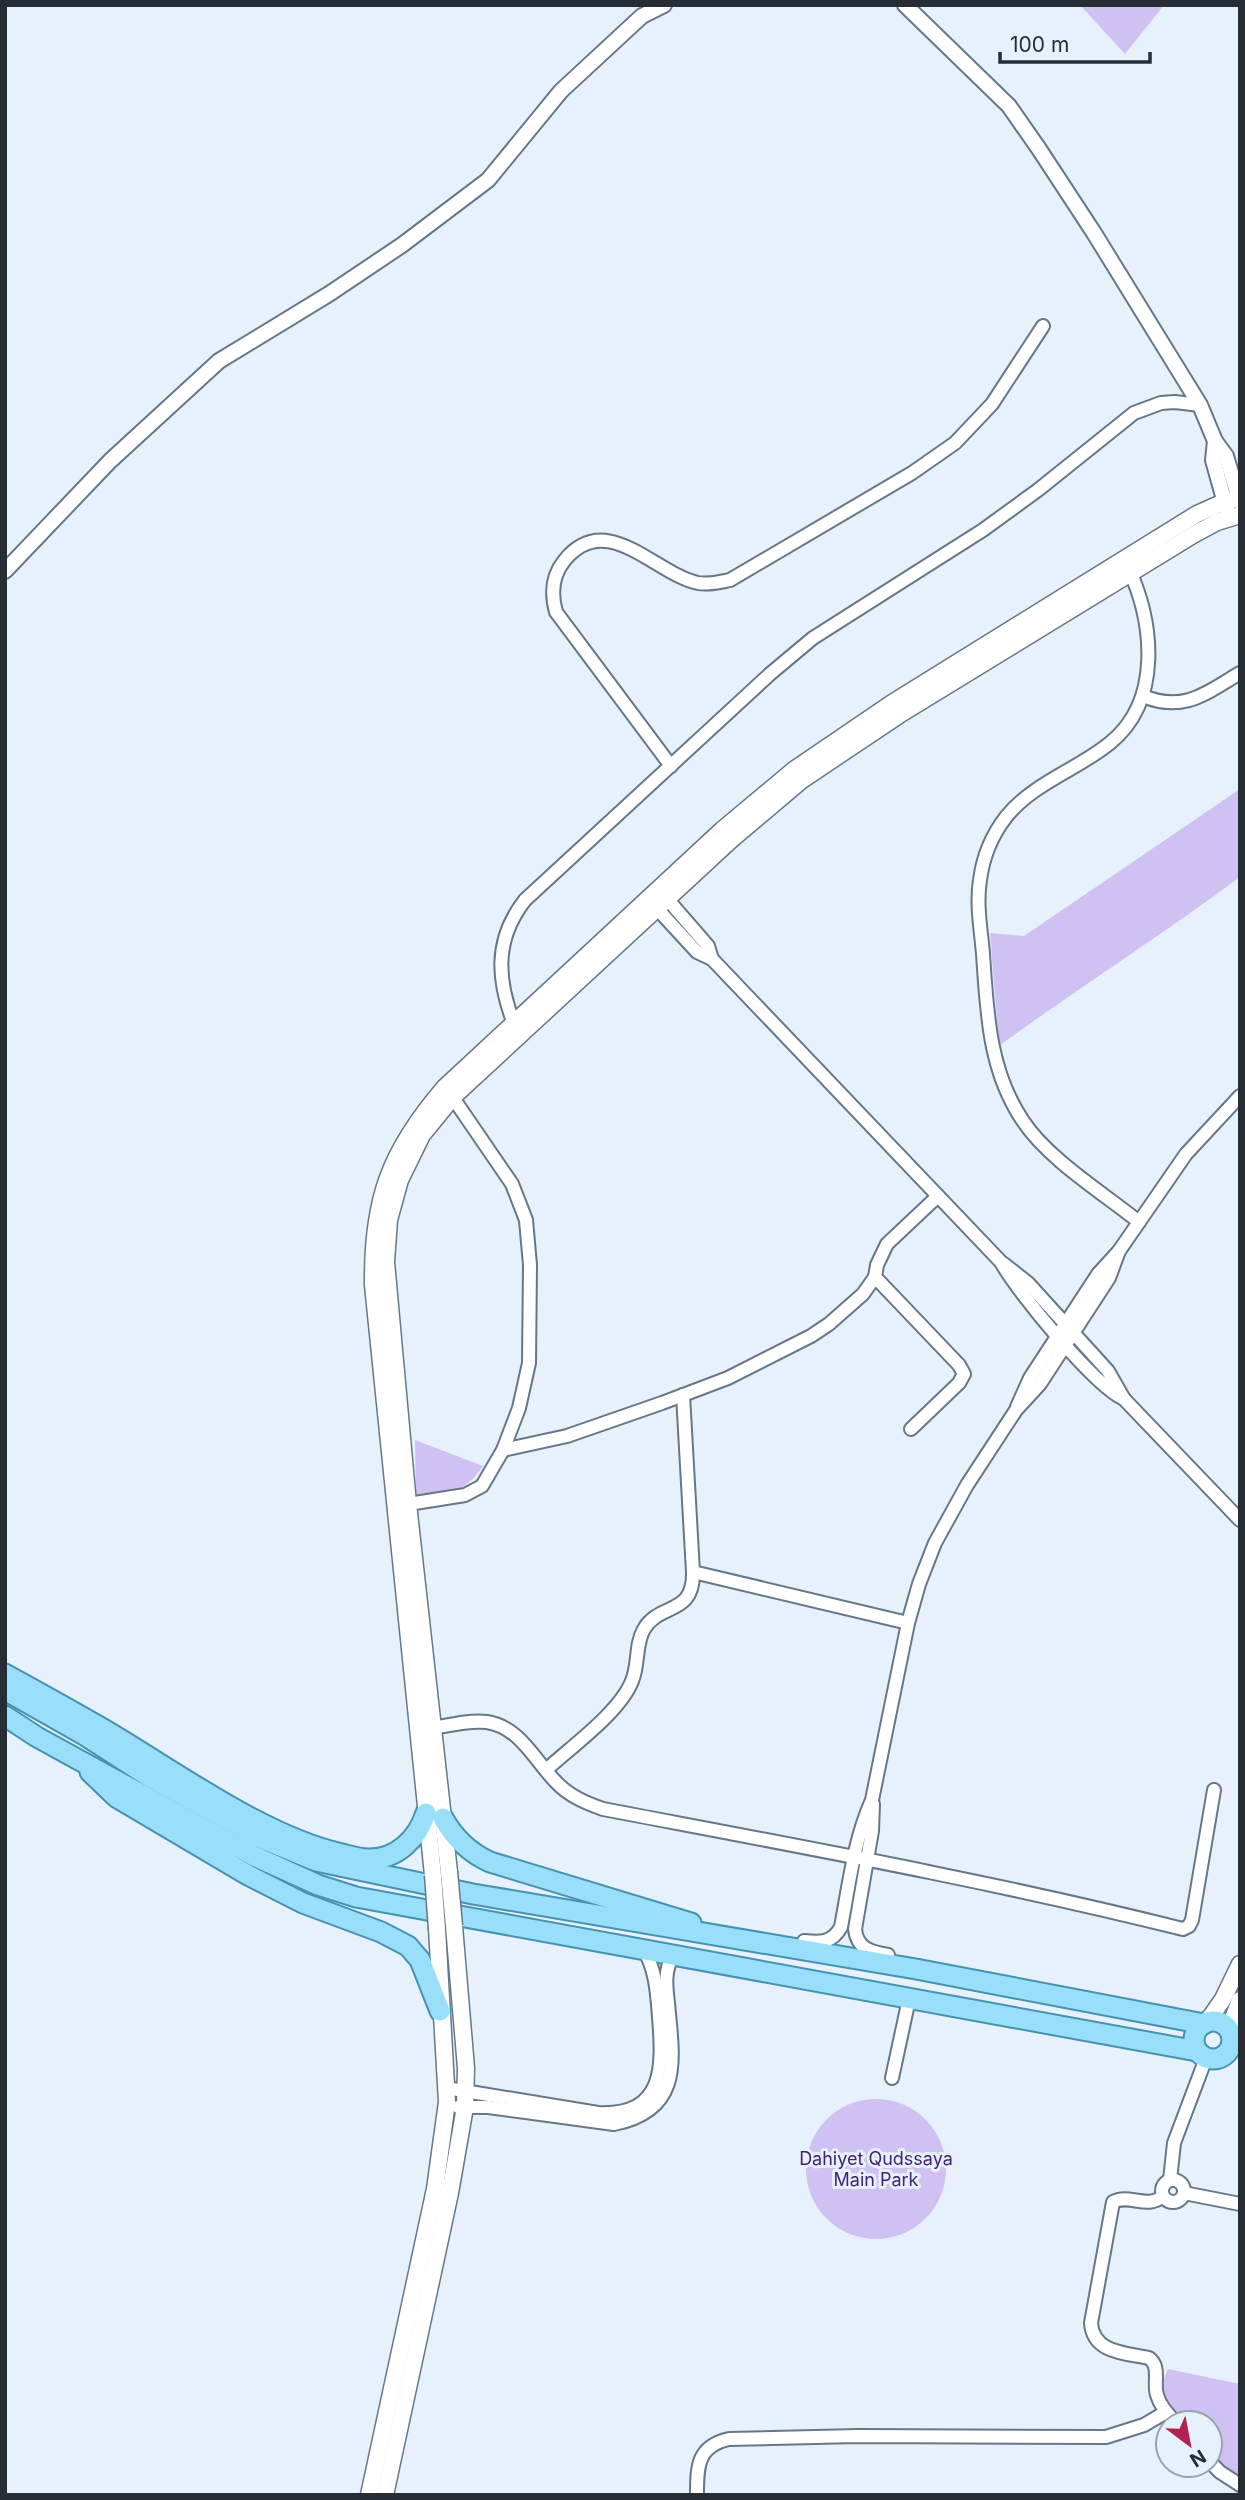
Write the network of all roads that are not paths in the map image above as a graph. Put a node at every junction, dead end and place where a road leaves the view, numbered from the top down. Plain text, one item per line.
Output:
1 (664, 5) edge
2 (905, 5) edge
3 (1043, 326) dead end
4 (1200, 405) junction
5 (1235, 500) edge
6 (1235, 516) edge
7 (1128, 567) junction
8 (5, 571) edge
9 (1240, 673) edge
10 (1143, 696) junction
11 (671, 766) junction
12 (658, 899) junction
13 (516, 1029) junction
14 (449, 1092) junction
15 (1240, 1096) edge
16 (938, 1196) junction
17 (1139, 1222) junction
18 (874, 1277) junction
19 (1066, 1334) junction
20 (683, 1395) junction
21 (911, 1429) dead end
22 (503, 1450) junction
23 (401, 1505) junction
24 (1240, 1520) edge
25 (693, 1572) junction
26 (908, 1623) junction
27 (5, 1674) edge
28 (5, 1690) edge
29 (5, 1716) edge
30 (433, 1728) junction
31 (77, 1759) junction
32 (546, 1770) junction
33 (1214, 1790) dead end
34 (872, 1800) junction
35 (435, 1815) junction
36 (854, 1857) junction
37 (868, 1860) junction
38 (441, 1873) junction
39 (841, 1927) junction
40 (855, 1929) junction
41 (713, 1936) junction
42 (763, 1944) junction
43 (643, 1948) junction
44 (673, 1955) junction
45 (1240, 1964) edge
46 (916, 1969) junction
47 (909, 1999) junction
48 (1234, 2001) edge
49 (440, 2011) junction
50 (1205, 2023) junction
51 (1233, 2031) edge
52 (1217, 2056) edge
53 (892, 2078) dead end
54 (446, 2088) junction
55 (466, 2098) junction
56 (447, 2108) junction
57 (553, 2111) junction
58 (1170, 2180) junction
59 (1184, 2193) junction
60 (1163, 2196) junction
61 (1240, 2204) edge
62 (411, 2340) junction
63 (1164, 2409) edge
64 (1154, 2419) edge
65 (1224, 2475) edge
66 (1240, 2485) edge
67 (369, 2495) edge
68 (385, 2495) edge
69 (697, 2495) edge

1 - 8 street
2 - 4 street
3 - 11 street
4 - 5 street
4 - 11 street
5 - 6 street
5 - 7 main road
6 - 7 main road
7 - 10 street
7 - 12 main road
9 - 10 street
10 - 17 street
11 - 13 street
12 - 13 main road
12 - 16 street
13 - 14 main road
14 - 22 street
14 - 23 main road
15 - 17 street
16 - 18 street
16 - 19 street
17 - 19 street
18 - 20 street
18 - 21 street
19 - 24 street
19 - 26 street
20 - 22 street
20 - 25 street
22 - 23 street
23 - 30 main road
23 - 35 main road
25 - 26 street
25 - 32 street
26 - 34 street
27 - 35 main road
28 - 41 main road
29 - 31 main road
30 - 32 street
30 - 35 main road
31 - 43 main road
31 - 49 main road
32 - 36 street
33 - 37 street
34 - 36 street
34 - 37 street
35 - 38 main road
35 - 41 main road
36 - 37 street
36 - 39 street
37 - 40 street
38 - 49 main road, bridge
38 - 55 main road, bridge
39 - 40 street
39 - 42 street
40 - 46 street
41 - 42 main road
42 - 46 main road
43 - 44 main road
43 - 57 street
44 - 47 main road
44 - 57 street
45 - 48 main road
46 - 50 main road
47 - 52 main road
47 - 53 street
48 - 50 main road
48 - 51 main road
49 - 54 main road
50 - 51 main road
50 - 52 main road
51 - 52 main road
52 - 58 street
54 - 55 street
54 - 56 main road
55 - 56 street
55 - 57 street
55 - 62 main road
56 - 62 main road
58 - 59 street
58 - 60 street
59 - 60 street
59 - 61 street
60 - 63 street
62 - 67 main road
62 - 68 main road
64 - 69 street
65 - 66 street

